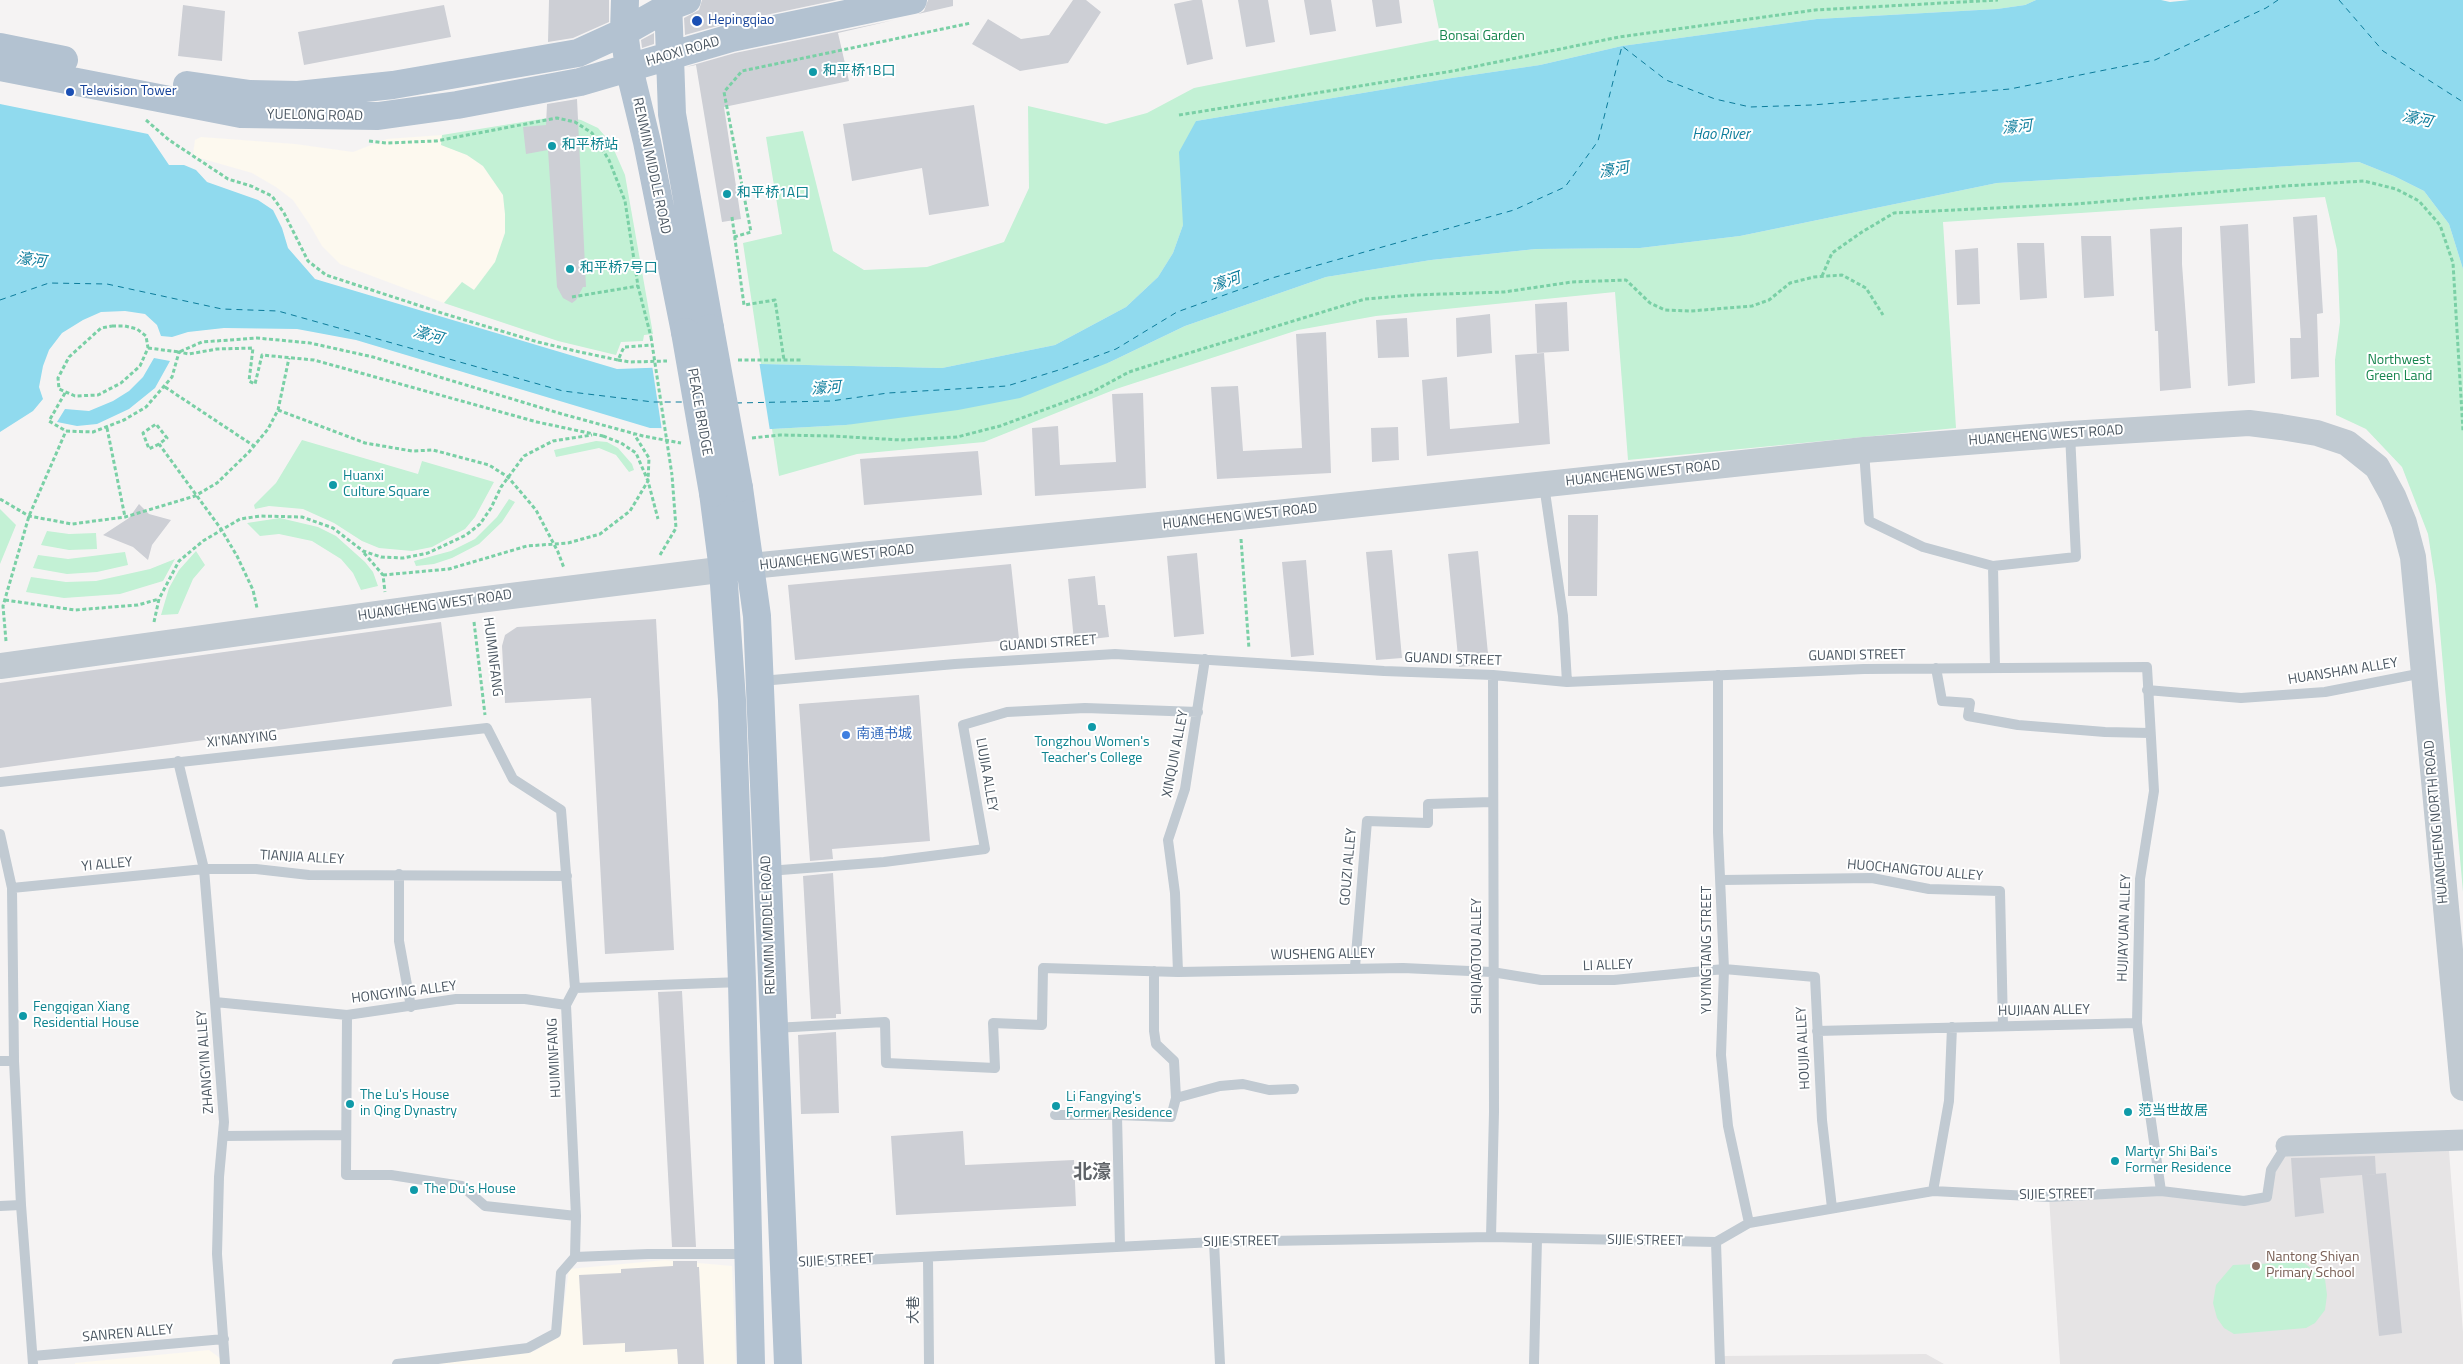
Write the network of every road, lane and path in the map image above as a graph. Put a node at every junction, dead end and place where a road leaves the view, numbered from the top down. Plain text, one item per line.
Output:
1 (625, 0) edge
2 (913, 0) edge
3 (1998, 0) edge
4 (674, 2) edge
5 (971, 23) dead end
6 (624, 32) junction
7 (0, 47) edge
8 (670, 56) junction
9 (0, 67) edge
10 (629, 68) junction
11 (1179, 115) dead end
12 (140, 118) dead end
13 (367, 140) dead end
14 (732, 217) dead end
15 (734, 237) junction
16 (1822, 277) junction
17 (638, 286) junction
18 (572, 297) dead end
19 (1883, 315) dead end
20 (698, 330) junction
21 (652, 345) junction
22 (148, 348) junction
23 (179, 352) junction
24 (289, 358) junction
25 (784, 360) dead end
26 (165, 387) junction
27 (65, 393) junction
28 (278, 410) junction
29 (107, 428) junction
30 (66, 431) junction
31 (2463, 431) edge
32 (634, 433) junction
33 (2070, 434) junction
34 (603, 436) junction
35 (742, 438) dead end
36 (686, 443) dead end
37 (160, 444) junction
38 (254, 446) junction
39 (1864, 450) junction
40 (672, 475) dead end
41 (508, 477) junction
42 (648, 481) junction
43 (1544, 485) junction
44 (726, 490) junction
45 (195, 496) junction
46 (0, 499) edge
47 (29, 516) junction
48 (125, 517) junction
49 (1239, 517) junction
50 (658, 519) dead end
51 (221, 529) junction
52 (554, 545) junction
53 (363, 551) junction
54 (2413, 557) joint
55 (750, 566) junction
56 (1993, 566) junction
57 (723, 570) junction
58 (565, 572) dead end
59 (382, 575) junction
60 (385, 593) dead end
61 (159, 599) junction
62 (5, 600) junction
63 (471, 601) junction
64 (258, 612) dead end
65 (154, 624) dead end
66 (3, 654) edge
67 (1205, 659) junction
68 (1250, 663) junction
69 (2147, 667) joint
70 (1936, 668) junction
71 (1996, 668) junction
72 (2423, 673) junction
73 (1492, 675) junction
74 (1718, 675) junction
75 (760, 681) junction
76 (1567, 682) junction
77 (2147, 690) junction
78 (1198, 712) junction
79 (487, 728) junction
80 (2150, 732) junction
81 (178, 761) junction
82 (0, 782) edge
83 (1491, 802) junction
84 (0, 834) edge
85 (204, 870) junction
86 (768, 871) junction
87 (399, 874) junction
88 (566, 876) junction
89 (1722, 880) junction
90 (12, 888) junction
91 (1355, 967) junction
92 (1724, 969) junction
93 (1154, 971) junction
94 (1178, 972) junction
95 (1492, 972) junction
96 (742, 982) junction
97 (575, 988) junction
98 (215, 1002) junction
99 (566, 1005) junction
100 (412, 1007) junction
101 (347, 1015) junction
102 (2137, 1023) junction
103 (2002, 1026) junction
104 (1952, 1027) junction
105 (773, 1028) junction
106 (1817, 1031) junction
107 (0, 1061) edge
108 (14, 1061) junction
109 (2463, 1088) edge
110 (1294, 1089) dead end
111 (1176, 1098) junction
112 (1055, 1115) dead end
113 (1117, 1115) junction
114 (223, 1136) junction
115 (346, 1136) junction
116 (2463, 1140) edge
117 (2286, 1146) joint
118 (1933, 1191) junction
119 (2162, 1191) junction
120 (21, 1205) junction
121 (0, 1206) edge
122 (1832, 1208) junction
123 (576, 1216) junction
124 (1749, 1223) junction
125 (1491, 1237) junction
126 (1537, 1239) junction
127 (1214, 1242) junction
128 (1716, 1242) junction
129 (1120, 1246) junction
130 (750, 1254) junction
131 (928, 1256) junction
132 (575, 1257) junction
133 (783, 1264) junction
134 (224, 1339) junction
135 (33, 1360) edge
136 (225, 1364) edge
137 (398, 1364) edge
138 (751, 1364) edge
139 (788, 1364) edge
140 (929, 1364) edge
141 (1220, 1364) edge
142 (1534, 1364) edge
143 (1720, 1364) edge

1 - 6 main road, RENMIN MIDDLE ROAD
2 - 8 main road, HAOXI ROAD
3 - 11 path
4 - 6 main road
4 - 8 main road, RENMIN MIDDLE ROAD
5 - 15 path
6 - 7 main road, YUELONG ROAD
6 - 10 main road, RENMIN MIDDLE ROAD
8 - 10 main road, HAOXI ROAD
8 - 20 main road, RENMIN MIDDLE ROAD
9 - 10 main road, YUELONG ROAD
10 - 20 main road, RENMIN MIDDLE ROAD
12 - 21 path
13 - 17 path
14 - 15 path
15 - 25 path
16 - 19 path
16 - 31 path
16 - 35 path
17 - 18 path
17 - 21 path, bridge
20 - 44 main road, bridge
21 - 40 path, bridge
22 - 23 path
22 - 27 path
22 - 27 path
23 - 24 path
23 - 26 path
23 - 32 path
24 - 28 path
24 - 34 path
26 - 29 path
26 - 38 path
27 - 30 path
28 - 38 path
28 - 41 path
29 - 30 path
29 - 48 path
30 - 47 path
32 - 36 path
32 - 42 path
33 - 39 street, HUANCHENG WEST ROAD
33 - 54 street, HUANCHENG WEST ROAD
33 - 56 lane
34 - 41 path
34 - 42 path
37 - 37 path
37 - 45 path
38 - 45 path
39 - 43 street, HUANCHENG WEST ROAD
39 - 56 lane
41 - 52 path
41 - 53 path
42 - 50 path
42 - 52 path
43 - 49 street, HUANCHENG WEST ROAD
43 - 76 lane
44 - 55 main road, RENMIN MIDDLE ROAD
44 - 57 main road, RENMIN MIDDLE ROAD
45 - 48 path
45 - 51 path
46 - 47 path
47 - 48 path
47 - 62 path
49 - 55 street, HUANCHENG WEST ROAD
49 - 68 path
51 - 53 path
51 - 61 path
51 - 64 path
52 - 58 path
52 - 59 path
53 - 59 path
54 - 72 street, HUANCHENG NORTH ROAD
55 - 57 street, HUANCHENG WEST ROAD
55 - 75 main road, RENMIN MIDDLE ROAD
56 - 71 lane
57 - 63 street, HUANCHENG WEST ROAD
57 - 96 main road, RENMIN MIDDLE ROAD
59 - 60 path
61 - 62 path
61 - 65 path
62 - 66 path
63 - 66 street, HUANCHENG WEST ROAD
63 - 79 path, HUIMINFANG
67 - 68 lane, GUANDI STREET
67 - 75 lane, GUANDI STREET
67 - 78 lane, XINQUN ALLEY
68 - 73 lane, GUANDI STREET
69 - 71 lane, GUANDI STREET
69 - 77 lane, HUJIAYUAN ALLEY
70 - 71 lane, GUANDI STREET
70 - 74 lane, GUANDI STREET
70 - 80 lane
72 - 77 lane, HUANSHAN ALLEY
72 - 109 street, HUANCHENG NORTH ROAD
73 - 76 lane, GUANDI STREET
73 - 83 lane, SHIQIAOTOU ALLEY
74 - 76 lane, GUANDI STREET
74 - 89 lane, YUYINGTANG STREET
75 - 86 main road, RENMIN MIDDLE ROAD
77 - 80 lane, HUJIAYUAN ALLEY
78 - 86 lane, LIUJIA ALLEY
78 - 94 lane, XINQUN ALLEY
79 - 81 lane, XI'NANYING
79 - 88 lane
80 - 102 lane, HUJIAYUAN ALLEY
81 - 82 lane, XI'NANYING
81 - 85 lane, ZHANGYIN ALLEY
83 - 91 lane, GOUZI ALLEY
83 - 95 lane, SHIQIAOTOU ALLEY
84 - 90 lane
85 - 87 lane, TIANJIA ALLEY
85 - 90 lane, YI ALLEY
85 - 98 lane, ZHANGYIN ALLEY
86 - 105 main road, RENMIN MIDDLE ROAD
87 - 88 lane, TIANJIA ALLEY
87 - 100 lane
88 - 97 lane
89 - 92 lane, YUYINGTANG STREET
89 - 103 lane, HUOCHANGTOU ALLEY
90 - 108 lane
91 - 94 lane, WUSHENG ALLEY
91 - 95 lane, WUSHENG ALLEY
92 - 95 lane, LI ALLEY
92 - 106 lane, HOUJIA ALLEY
92 - 124 lane, YUYINGTANG STREET
93 - 94 lane, WUSHENG ALLEY
93 - 105 lane, WUSHENG ALLEY
93 - 111 lane
95 - 125 lane, SHIQIAOTOU ALLEY
96 - 97 lane
96 - 130 main road, RENMIN MIDDLE ROAD
97 - 99 lane, HUIMINFANG
98 - 101 lane, HONGYING ALLEY
98 - 114 lane, ZHANGYIN ALLEY
99 - 100 lane, HONGYING ALLEY
99 - 123 lane, HUIMINFANG
100 - 101 lane, HONGYING ALLEY
101 - 115 lane
102 - 103 lane, HUJIAAN ALLEY
102 - 119 lane, HUJIAYUAN ALLEY
103 - 104 lane, HUJIAAN ALLEY
104 - 106 lane, HUJIAAN ALLEY
104 - 118 lane
105 - 133 main road, RENMIN MIDDLE ROAD
106 - 122 lane, HOUJIA ALLEY
107 - 108 lane
108 - 120 lane
110 - 111 lane
111 - 113 lane
112 - 113 lane
113 - 129 lane
114 - 115 lane
114 - 134 lane, ZHANGYIN ALLEY
115 - 123 lane
116 - 117 street, SIJIE STREET
117 - 119 lane, SIJIE STREET
118 - 119 lane, SIJIE STREET
118 - 122 lane, SIJIE STREET
120 - 121 lane
120 - 135 lane
122 - 124 lane, SIJIE STREET
123 - 132 lane, HUIMINFANG
124 - 128 lane, SIJIE STREET
125 - 126 lane, SIJIE STREET
125 - 127 lane, SIJIE STREET
126 - 128 lane, SIJIE STREET
126 - 142 lane
127 - 129 lane, SIJIE STREET
127 - 141 lane
128 - 143 lane
129 - 131 lane, SIJIE STREET
130 - 132 lane
130 - 138 main road, RENMIN MIDDLE ROAD
131 - 133 lane, SIJIE STREET
131 - 140 lane, 大巷
132 - 137 lane
133 - 139 main road, RENMIN MIDDLE ROAD
134 - 135 lane, SANREN ALLEY
134 - 136 lane, ZHANGYIN ALLEY

